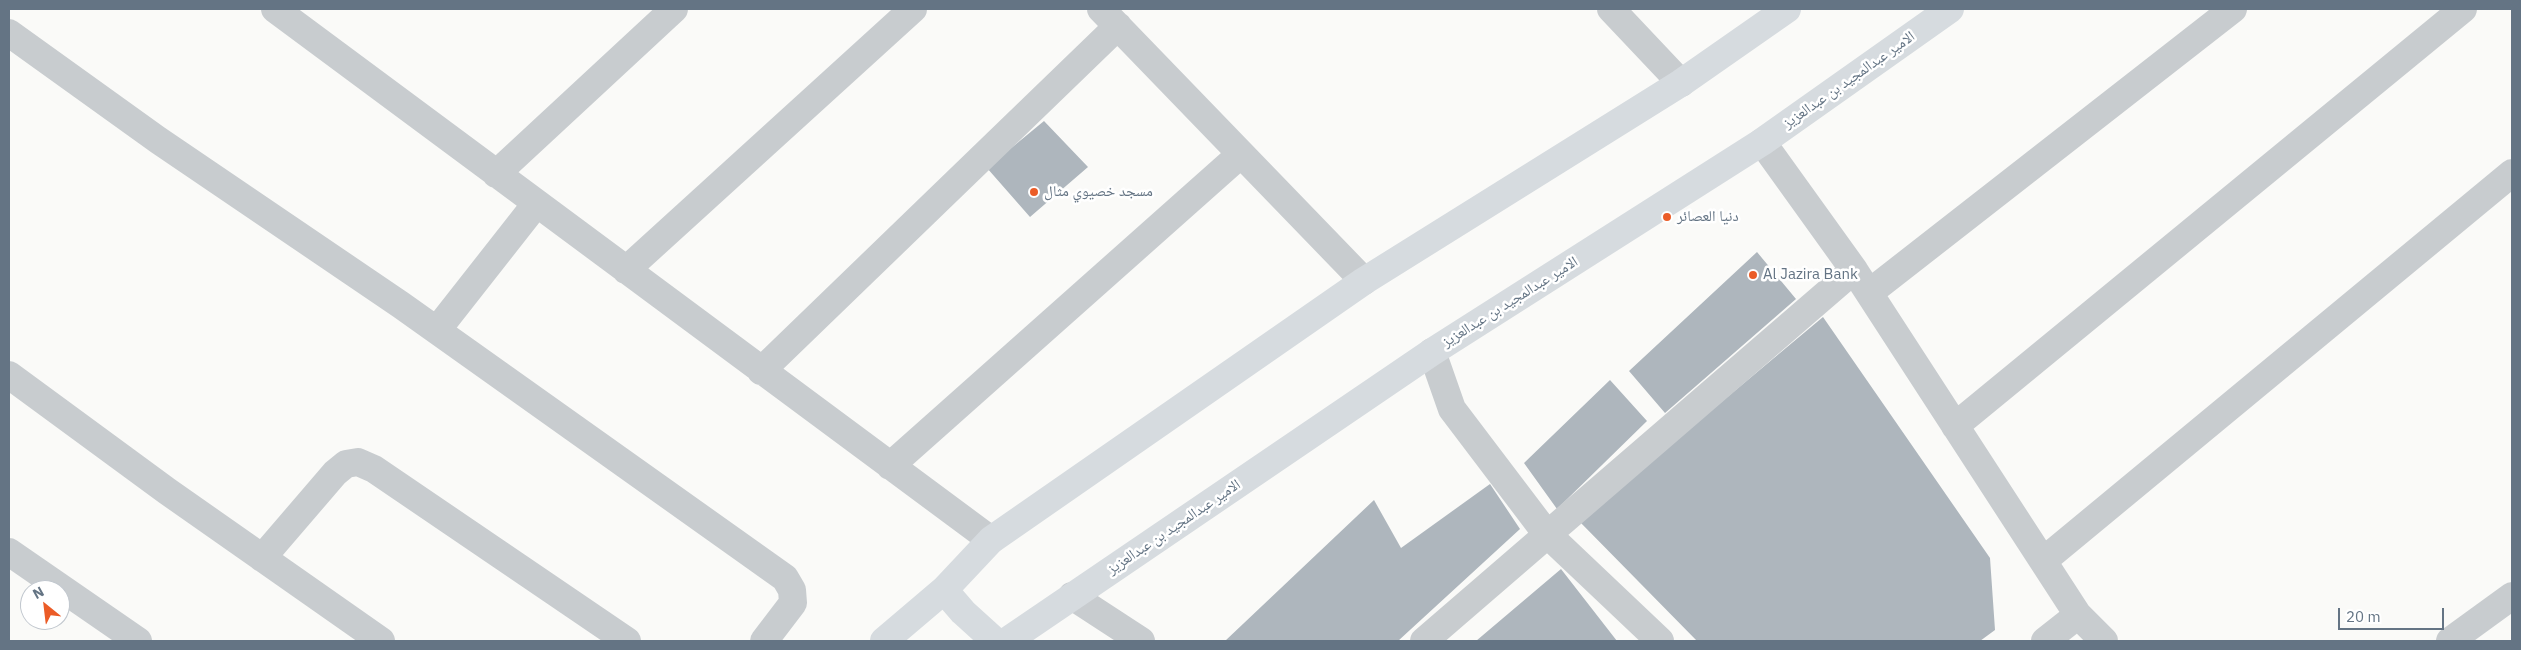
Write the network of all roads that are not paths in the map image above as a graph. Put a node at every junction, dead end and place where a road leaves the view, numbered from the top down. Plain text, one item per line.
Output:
1 (275, 9) edge
2 (674, 9) edge
3 (913, 9) edge
4 (1611, 9) edge
5 (1787, 9) edge
6 (1950, 9) edge
7 (2232, 9) edge
8 (2462, 9) edge
9 (1109, 17) edge
10 (9, 33) edge
11 (1681, 83) junction
12 (1762, 142) junction
13 (1241, 154) junction
14 (2512, 173) edge
15 (496, 174) junction
16 (536, 204) junction
17 (626, 270) junction
18 (1854, 270) junction
19 (1364, 281) junction
20 (1869, 292) junction
21 (437, 330) junction
22 (1432, 352) junction
23 (761, 371) junction
24 (9, 374) edge
25 (1955, 426) junction
26 (890, 466) junction
27 (1546, 533) junction
28 (991, 540) junction
29 (9, 552) edge
30 (262, 558) junction
31 (2043, 561) junction
32 (944, 590) junction
33 (1072, 596) junction
34 (2512, 596) edge
35 (2078, 615) junction
36 (138, 641) edge
37 (381, 641) edge
38 (626, 641) edge
39 (764, 641) edge
40 (884, 641) edge
41 (996, 641) edge
42 (1007, 641) edge
43 (1141, 641) edge
44 (1424, 641) edge
45 (1660, 641) edge
46 (2045, 641) edge
47 (2104, 641) edge
48 (2450, 641) edge

1 - 15 street
2 - 15 street
3 - 17 street
4 - 11 street
5 - 11 main road
6 - 12 main road, الامير عبدالمجيد بن عبدالعزيز
7 - 20 street
8 - 25 street
9 - 13 street
9 - 23 street
10 - 21 street
11 - 19 main road
12 - 18 street
12 - 22 main road, الامير عبدالمجيد بن عبدالعزيز
13 - 19 street
13 - 26 street
14 - 31 street
15 - 16 street
16 - 17 street
16 - 21 street
17 - 23 street
18 - 20 street
18 - 27 street
19 - 28 main road
20 - 25 street
21 - 39 street
22 - 27 street
22 - 33 main road, الامير عبدالمجيد بن عبدالعزيز
23 - 26 street
24 - 30 street
25 - 31 street
26 - 28 street
27 - 44 street
27 - 45 street
28 - 32 main road
29 - 36 street
30 - 37 street
30 - 38 street
31 - 35 street
32 - 40 main road
32 - 41 main road
33 - 42 main road, الامير عبدالمجيد بن عبدالعزيز
33 - 43 street
34 - 48 street
35 - 46 street
35 - 47 street

